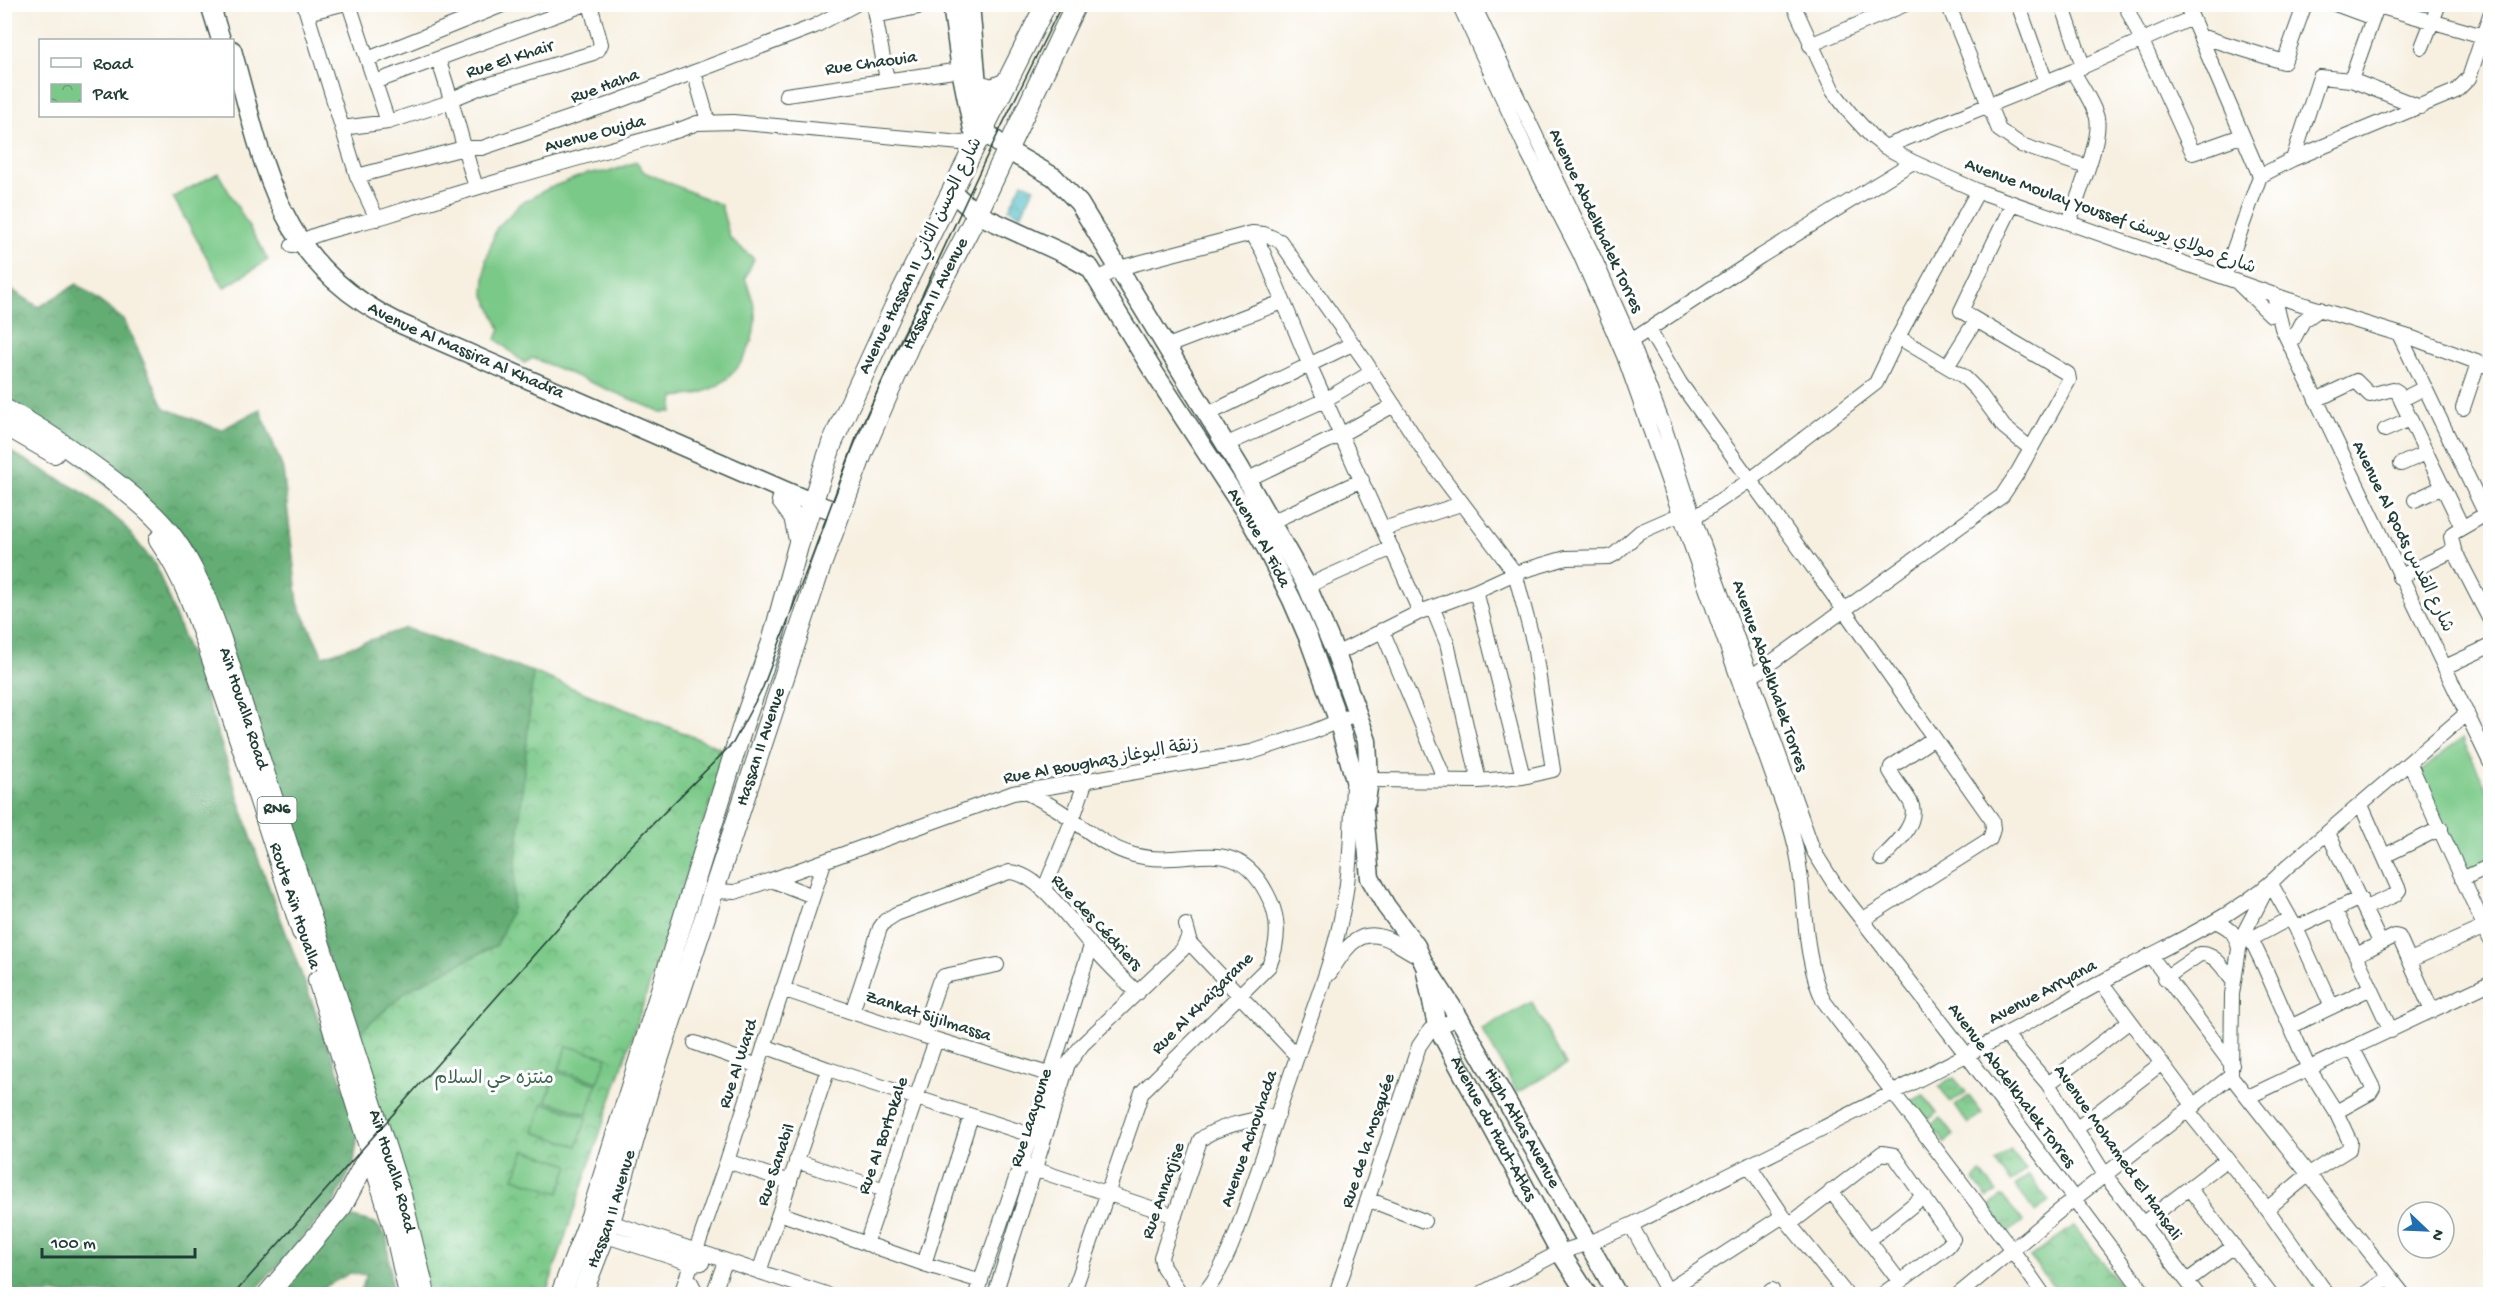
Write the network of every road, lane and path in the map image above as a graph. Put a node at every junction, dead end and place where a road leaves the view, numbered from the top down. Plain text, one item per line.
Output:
1 (210, 4) edge
2 (220, 4) edge
3 (342, 4) edge
4 (349, 4) edge
5 (505, 4) edge
6 (856, 4) edge
7 (933, 4) edge
8 (952, 4) edge
9 (970, 4) edge
10 (1046, 4) edge
11 (1076, 4) edge
12 (1459, 4) edge
13 (1473, 4) edge
14 (1793, 4) edge
15 (1905, 4) edge
16 (1948, 4) edge
17 (2018, 4) edge
18 (2062, 4) edge
19 (2125, 4) edge
20 (2186, 4) edge
21 (2305, 4) edge
22 (2335, 4) edge
23 (2439, 4) edge
24 (582, 5) edge
25 (306, 9) edge
26 (838, 9) edge
27 (2377, 9) edge
28 (874, 10) edge
29 (1870, 11) edge
30 (2490, 15) edge
31 (2192, 18) junction
32 (2432, 21) junction
33 (2200, 36) junction
34 (2483, 36) junction
35 (221, 39) edge
36 (230, 39) edge
37 (2142, 41) junction
38 (1810, 45) junction
39 (2422, 47) dead end
40 (234, 57) edge
41 (368, 58) junction
42 (438, 58) junction
43 (2078, 68) junction
44 (961, 70) junction
45 (694, 72) junction
46 (887, 80) junction
47 (2351, 80) junction
48 (375, 82) junction
49 (2046, 82) junction
50 (1004, 84) junction
51 (977, 85) junction
52 (234, 89) edge
53 (786, 95) dead end
54 (452, 99) junction
55 (1989, 105) junction
56 (2420, 106) junction
57 (708, 121) junction
58 (388, 122) junction
59 (342, 128) junction
60 (2241, 136) junction
61 (991, 139) junction
62 (917, 140) junction
63 (1885, 147) junction
64 (464, 148) junction
65 (2293, 159) junction
66 (1913, 162) junction
67 (966, 163) junction
68 (2087, 167) junction
69 (357, 176) junction
70 (2260, 176) junction
71 (476, 187) junction
72 (1978, 191) junction
73 (952, 192) junction
74 (2013, 203) junction
75 (976, 214) junction
76 (377, 219) junction
77 (2069, 223) junction
78 (1252, 233) junction
79 (296, 244) junction
80 (1119, 268) junction
81 (1098, 279) junction
82 (2230, 279) junction
83 (2259, 290) junction
84 (2274, 295) junction
85 (1282, 302) junction
86 (2320, 309) junction
87 (2271, 315) junction
88 (1976, 320) junction
89 (2282, 328) junction
90 (1649, 330) junction
91 (2399, 334) junction
92 (1898, 337) junction
93 (1631, 340) junction
94 (1352, 344) junction
95 (2290, 346) junction
96 (1170, 355) junction
97 (1948, 365) junction
98 (2484, 365) edge
99 (1310, 366) junction
100 (1372, 372) junction
101 (1155, 374) junction
102 (2424, 388) junction
103 (1325, 400) junction
104 (2316, 400) junction
105 (2401, 400) junction
106 (1394, 405) junction
107 (2463, 408) dead end
108 (4, 409) edge
109 (1206, 415) junction
110 (2410, 419) junction
111 (4, 424) edge
112 (2385, 430) dead end
113 (1340, 435) junction
114 (1225, 445) junction
115 (2030, 448) junction
116 (2426, 453) junction
117 (2401, 464) dead end
118 (1246, 480) junction
119 (1362, 480) junction
120 (1750, 480) junction
121 (2443, 487) junction
122 (2415, 500) dead end
123 (782, 501) junction
124 (1461, 504) junction
125 (811, 508) junction
126 (1688, 516) junction
127 (839, 518) junction
128 (2488, 519) edge
129 (1271, 522) junction
130 (2462, 527) junction
131 (1383, 529) junction
132 (798, 546) junction
133 (1392, 548) junction
134 (2454, 550) junction
135 (1515, 573) junction
136 (2399, 577) junction
137 (1307, 586) junction
138 (1476, 591) junction
139 (1426, 610) junction
140 (1844, 610) junction
141 (2490, 620) edge
142 (1382, 630) junction
143 (2490, 646) edge
144 (1336, 654) junction
145 (2445, 667) junction
146 (1751, 677) junction
147 (1358, 713) junction
148 (2467, 713) junction
149 (1338, 720) junction
150 (1934, 738) junction
151 (2490, 762) edge
152 (2410, 764) junction
153 (1364, 773) junction
154 (1523, 777) junction
155 (1086, 780) junction
156 (1445, 780) junction
157 (1479, 781) junction
158 (1023, 791) junction
159 (2361, 806) junction
160 (1364, 812) joint
161 (1072, 821) junction
162 (2441, 828) junction
163 (2328, 833) junction
164 (2384, 856) junction
165 (1881, 859) dead end
166 (824, 862) junction
167 (2490, 866) edge
168 (2462, 879) junction
169 (771, 880) junction
170 (2269, 886) junction
171 (1044, 890) junction
172 (714, 891) junction
173 (813, 896) junction
174 (2363, 903) junction
175 (2335, 910) junction
176 (1862, 920) junction
177 (2215, 921) junction
178 (2293, 923) junction
179 (1186, 925) dead end
180 (2488, 933) edge
181 (2247, 936) junction
182 (1188, 941) junction
183 (2380, 942) junction
184 (1091, 946) junction
185 (2239, 949) junction
186 (2150, 955) junction
187 (2356, 955) junction
188 (1423, 960) junction
189 (2410, 960) junction
190 (997, 965) dead end
191 (2165, 978) junction
192 (2233, 981) junction
193 (2102, 982) junction
194 (2490, 983) edge
195 (2371, 988) junction
196 (782, 989) junction
197 (1320, 991) junction
198 (1138, 993) junction
199 (1239, 994) junction
200 (2332, 1007) junction
201 (2432, 1011) junction
202 (852, 1012) junction
203 (1459, 1018) junction
204 (2130, 1021) junction
205 (1437, 1026) junction
206 (2292, 1026) junction
207 (2391, 1031) junction
208 (2005, 1034) junction
209 (921, 1035) junction
210 (936, 1040) junction
211 (695, 1043) dead end
212 (764, 1046) junction
213 (2353, 1048) junction
214 (1966, 1054) junction
215 (1297, 1056) junction
216 (2162, 1063) junction
217 (758, 1066) junction
218 (828, 1069) junction
219 (2309, 1069) junction
220 (2231, 1071) junction
221 (1057, 1076) junction
222 (2048, 1084) junction
223 (1892, 1091) junction
224 (2248, 1097) junction
225 (916, 1099) junction
226 (2191, 1109) junction
227 (2336, 1112) junction
228 (1278, 1115) junction
229 (972, 1116) junction
230 (2076, 1130) junction
231 (1031, 1135) junction
232 (371, 1152) junction
233 (2227, 1159) junction
234 (727, 1161) junction
235 (796, 1161) junction
236 (1021, 1164) junction
237 (1749, 1165) junction
238 (1035, 1170) junction
239 (2309, 1174) junction
240 (2105, 1175) junction
241 (790, 1182) junction
242 (2189, 1188) junction
243 (885, 1190) junction
244 (1832, 1191) junction
245 (1105, 1194) junction
246 (1924, 1196) junction
247 (1370, 1200) junction
248 (2073, 1200) junction
249 (2267, 1209) junction
250 (779, 1213) junction
251 (1175, 1216) junction
252 (1786, 1220) junction
253 (1424, 1221) dead end
254 (588, 1223) junction
255 (2142, 1224) junction
256 (1631, 1225) junction
257 (608, 1229) junction
258 (1869, 1240) junction
259 (1589, 1243) junction
260 (866, 1244) junction
261 (2234, 1246) junction
262 (2013, 1251) junction
263 (1560, 1252) junction
264 (718, 1260) junction
265 (692, 1264) junction
266 (924, 1264) junction
267 (759, 1272) junction
268 (2389, 1277) junction
269 (2187, 1281) junction
270 (1900, 1282) junction
271 (978, 1288) edge
272 (1208, 1293) edge
273 (1668, 1293) edge
274 (268, 1294) edge
275 (410, 1294) edge
276 (425, 1294) edge
277 (561, 1294) edge
278 (582, 1294) edge
279 (681, 1294) edge
280 (698, 1294) edge
281 (713, 1294) edge
282 (826, 1294) edge
283 (995, 1294) edge
284 (1072, 1294) edge
285 (1181, 1294) edge
286 (1336, 1294) edge
287 (1480, 1294) edge
288 (1587, 1294) edge
289 (1617, 1294) edge
290 (1846, 1294) edge
291 (1883, 1294) edge
292 (1959, 1294) edge
293 (2043, 1294) edge
294 (2145, 1294) edge
295 (2197, 1294) edge
296 (2270, 1294) edge
297 (2327, 1294) edge
298 (2365, 1294) edge
299 (2403, 1294) edge

1 - 35 main road
2 - 36 main road
3 - 25 street
4 - 41 street
5 - 41 street
6 - 26 street, Rue Haha
7 - 28 street
8 - 44 main road
9 - 51 main road
10 - 50 highway, Avenue Hassan II شارع الحسن الثاني
11 - 61 highway
12 - 126 street, Avenue Abdelkhalek Torres
13 - 93 street, Avenue Abdelkhalek Torres
14 - 38 street, Avenue Moulay Youssef شارع مولاي يوسف
15 - 29 street
16 - 55 street
17 - 49 street
18 - 43 street
19 - 37 street
20 - 31 street
21 - 33 street
22 - 27 street
23 - 32 street
24 - 42 street
24 - 54 street, Rue El Khair
25 - 59 street
26 - 45 street, Rue Haha
27 - 32 street
27 - 47 street
28 - 46 street
29 - 38 street
30 - 34 street
31 - 33 street
31 - 37 street
32 - 34 street
32 - 39 street
33 - 60 street
34 - 56 street
37 - 43 street
37 - 60 street
38 - 63 street, Avenue Moulay Youssef شارع مولاي يوسف
40 - 79 main road, Avenue Al Massira Al Khadra
41 - 48 street
42 - 48 street
42 - 54 street
43 - 49 street
43 - 68 street
44 - 46 street, Rue Chaouia
44 - 61 main road
45 - 57 street
45 - 64 street, Rue Haha
46 - 53 street, Rue Chaouia
47 - 56 street
47 - 65 street
48 - 58 street
49 - 55 street
50 - 51 highway
50 - 61 highway, Avenue Hassan II شارع الحسن الثاني
51 - 61 main road
52 - 79 main road, Avenue Al Massira Al Khadra
54 - 58 street, Rue El Khair
54 - 64 street
55 - 63 street
55 - 68 street
56 - 65 street
57 - 62 street, Avenue Oujda
57 - 71 street, Avenue Oujda
58 - 59 street, Rue El Khair
59 - 69 street
60 - 70 street
61 - 62 street, Avenue Oujda
61 - 67 highway, Avenue Hassan II شارع الحسن الثاني
61 - 75 highway, Avenue Hassan II شارع الحسن الثاني
61 - 80 main road, Avenue Al Fida
62 - 67 street, Avenue Oujda
63 - 66 street, Avenue Moulay Youssef شارع مولاي يوسف
64 - 69 street, Rue Haha
64 - 71 street
65 - 70 street
66 - 72 street, Avenue Moulay Youssef شارع مولاي يوسف
66 - 90 street
67 - 73 highway, Avenue Hassan II شارع الحسن الثاني
68 - 77 street
69 - 76 street
70 - 82 street
71 - 76 street, Avenue Oujda
72 - 74 street, Avenue Moulay Youssef شارع مولاي يوسف
72 - 92 street
73 - 75 main road, Avenue Al Fida
73 - 125 highway, Avenue Hassan II شارع الحسن الثاني
74 - 77 street, Avenue Moulay Youssef شارع مولاي يوسف
74 - 88 street
75 - 81 main road, Avenue Al Fida
75 - 127 highway, Hassan II Avenue
76 - 79 street, Avenue Oujda
77 - 82 street, Avenue Moulay Youssef شارع مولاي يوسف
78 - 80 street
78 - 85 street
78 - 94 street
79 - 123 main road, Avenue Al Massira Al Khadra
79 - 125 main road, Avenue Al Massira Al Khadra
80 - 81 street
80 - 96 main road, Avenue Al Fida
81 - 101 main road, Avenue Al Fida
82 - 83 street, Avenue Moulay Youssef شارع مولاي يوسف
82 - 87 street
83 - 84 street, Avenue Moulay Youssef شارع مولاي يوسف
83 - 87 street, Avenue Al Qods شارع القدس
84 - 86 street, Avenue Moulay Youssef شارع مولاي يوسف
84 - 89 street, Avenue Al Qods شارع القدس
85 - 96 street
85 - 99 street
86 - 91 street, Avenue Moulay Youssef شارع مولاي يوسف
86 - 95 street
87 - 89 street, Avenue Al Qods شارع القدس
88 - 97 street
88 - 115 street
89 - 95 street, Avenue Al Qods شارع القدس
90 - 93 street
90 - 120 street
91 - 98 street, Avenue Moulay Youssef شارع مولاي يوسف
91 - 102 street
92 - 97 street
92 - 120 street
93 - 126 street, Avenue Abdelkhalek Torres
94 - 99 street
94 - 100 street
95 - 104 street, Avenue Al Qods شارع القدس
96 - 101 main road
96 - 109 main road, Avenue Al Fida
97 - 115 street
98 - 107 street
99 - 103 street
99 - 109 street
100 - 103 street
100 - 106 street
101 - 149 main road, Avenue Al Fida
102 - 105 street
102 - 128 street
103 - 113 street
103 - 114 street
104 - 105 street
104 - 136 street, Avenue Al Qods شارع القدس
105 - 110 street
106 - 113 street
106 - 124 street
108 - 276 highway, Aïn Houalla Road / RN6
109 - 114 main road, Avenue Al Fida
110 - 112 street
110 - 116 street
111 - 232 highway, Route Aïn Houalla / RN6
113 - 118 street
113 - 119 street
114 - 118 main road, Avenue Al Fida
115 - 140 street
116 - 117 street
116 - 121 street
118 - 129 main road, Avenue Al Fida
119 - 129 street
119 - 131 street
120 - 126 street
120 - 140 street
121 - 122 street
121 - 130 street
123 - 125 main road, Avenue Al Massira Al Khadra
123 - 132 highway
124 - 131 street
124 - 135 street
125 - 127 main road, Avenue Al Massira Al Khadra
125 - 132 highway, Hassan II Avenue
126 - 135 street
126 - 146 street, Avenue Abdelkhalek Torres
126 - 223 street, Avenue Abdelkhalek Torres
127 - 172 highway, Hassan II Avenue
128 - 130 street
129 - 137 main road, Avenue Al Fida
130 - 134 street
131 - 133 street
132 - 254 highway, Hassan II Avenue
133 - 137 street
133 - 139 street
134 - 136 street
134 - 141 street
135 - 138 street
135 - 154 street
136 - 145 street, Avenue Al Qods شارع القدس
137 - 144 main road, Avenue Al Fida
138 - 139 street
138 - 154 street
139 - 142 street
139 - 157 street
140 - 146 street
140 - 150 street
142 - 144 street
142 - 156 street
143 - 145 street
144 - 147 main road, Avenue Al Fida
145 - 148 street, Avenue Al Qods شارع القدس
146 - 176 street, Avenue Abdelkhalek Torres
147 - 149 street, Rue Al Boughaz زنقة البوغاز
147 - 153 main road, Avenue Al Fida
148 - 151 street, Avenue Al Qods شارع القدس
148 - 152 street, Avenue Arryana
149 - 153 main road, Avenue Al Fida
149 - 155 street, Rue Al Boughaz زنقة البوغاز
150 - 165 street
150 - 176 street
152 - 159 street, Avenue Arryana
152 - 162 street
153 - 156 street
153 - 160 main road, Avenue Al Fida
153 - 197 street, Avenue Al Fida
154 - 157 street
155 - 158 street, Rue Al Boughaz زنقة البوغاز
155 - 161 street
156 - 157 street
158 - 161 street, Rue Al Khaizarane
158 - 166 street, Rue Al Boughaz زنقة البوغاز
159 - 163 street, Avenue Arryana
159 - 164 street
160 - 188 main road, Avenue du Haut-Atlas
161 - 171 street
161 - 199 street, Rue Al Khaizarane
162 - 164 street
162 - 168 street
163 - 170 street, Avenue Arryana
163 - 174 street
164 - 174 street
166 - 169 street, Rue Al Boughaz زنقة البوغاز
166 - 173 street, Rue Al Ward
167 - 168 street
168 - 180 street
169 - 172 street, Rue Al Boughaz زنقة البوغاز
169 - 173 street
170 - 177 street, Avenue Arryana
170 - 178 street
170 - 181 street
171 - 184 street, Rue des Cédriers
171 - 202 street, Rue des Cédriers
172 - 257 highway, Hassan II Avenue
173 - 196 street, Rue Al Ward
174 - 175 street
174 - 183 street
175 - 178 street
175 - 187 street
176 - 214 street, Avenue Abdelkhalek Torres
177 - 185 street
177 - 186 street, Avenue Arryana
178 - 181 street
178 - 200 street
179 - 182 street
180 - 189 street
181 - 185 street
181 - 206 street
182 - 198 street, Rue Laayoune
182 - 199 street
183 - 187 street
183 - 189 street
184 - 198 street, Rue des Cédriers
184 - 221 street
185 - 192 street
186 - 191 street
186 - 193 street, Avenue Arryana
187 - 195 street
188 - 197 street
188 - 203 main road, High Atlas Avenue
188 - 205 main road, Avenue du Haut-Atlas
189 - 201 street
190 - 209 street
191 - 192 street
191 - 220 street
192 - 220 street
193 - 204 street
193 - 208 street, Avenue Arryana
194 - 201 street
195 - 200 street
195 - 207 street
196 - 202 street, Zankat Sijilmassa
196 - 212 street, Rue Al Ward
197 - 215 street, Avenue Achouhada
198 - 221 street, Rue Laayoune
199 - 215 street
199 - 245 street, Rue Al Khaizarane
200 - 206 street
201 - 207 street
202 - 209 street, Zankat Sijilmassa
203 - 205 street
203 - 259 main road, High Atlas Avenue
204 - 216 street
204 - 222 street
205 - 247 street, Rue de la Mosquée
205 - 263 main road, Avenue du Haut-Atlas
206 - 219 street
207 - 213 street
208 - 214 street, Avenue Arryana
208 - 222 street, Avenue Mohamed El Hansali
209 - 210 street, Zankat Sijilmassa
210 - 221 street, Zankat Sijilmassa
210 - 225 street, Rue Al Bortokale
211 - 217 street
212 - 217 street, Rue Al Ward
212 - 218 street
213 - 219 street
213 - 227 street
214 - 223 street, Avenue Arryana
214 - 248 street, Avenue Abdelkhalek Torres
215 - 228 street, Avenue Achouhada
216 - 226 street
216 - 230 street
217 - 234 street, Rue Al Ward
218 - 225 street
218 - 235 street, Rue Sanabil
219 - 224 street
219 - 227 street
220 - 224 street
220 - 226 street
221 - 231 street
221 - 238 street, Rue Laayoune
222 - 230 street, Avenue Mohamed El Hansali
223 - 237 street, Avenue Arryana
223 - 262 street, Avenue Abdelkhalek Torres
224 - 239 street
225 - 229 street
225 - 243 street, Rue Al Bortokale
226 - 233 street
226 - 240 street
227 - 239 street
228 - 251 street, Rue Annarjise
228 - 272 street, Avenue Achouhada
229 - 231 street
229 - 266 street
230 - 240 street, Avenue Mohamed El Hansali
231 - 236 street
232 - 274 highway
232 - 275 highway, Route Aïn Houalla / RN6
233 - 242 street
233 - 249 street
234 - 241 street
234 - 265 street, Rue Al Ward
235 - 241 street, Rue Sanabil
235 - 243 street
236 - 238 street
236 - 271 street
237 - 252 street
237 - 256 street, Avenue Arryana
238 - 245 street
238 - 283 street, Rue Laayoune
239 - 249 street
239 - 268 street
240 - 248 street
240 - 255 street, Avenue Mohamed El Hansali
241 - 250 street, Rue Sanabil
242 - 255 street
242 - 261 street
243 - 260 street, Rue Al Bortokale
244 - 246 street
244 - 252 street
244 - 258 street
245 - 251 street
245 - 284 street, Rue Al Khaizarane
246 - 258 street
246 - 270 street
247 - 253 street
247 - 286 street, Rue de la Mosquée
248 - 262 street
248 - 294 street, Avenue Abdelkhalek Torres
249 - 297 street
250 - 260 street
250 - 267 street, Rue Sanabil
251 - 285 street, Rue Annarjise
252 - 273 street
252 - 290 street
254 - 257 street
254 - 277 highway, Hassan II Avenue
255 - 269 street, Avenue Mohamed El Hansali
256 - 259 street, Avenue Arryana
256 - 273 street
257 - 265 street
257 - 278 highway, Hassan II Avenue
258 - 270 street
259 - 263 street, Avenue Arryana
259 - 289 main road, High Atlas Avenue
260 - 266 street
261 - 269 street
261 - 296 street
262 - 292 street
262 - 293 street, Avenue Abdelkhalek Torres
263 - 287 street, Avenue Arryana
263 - 288 main road, Avenue du Haut-Atlas
264 - 265 street
264 - 267 street
264 - 281 street
265 - 279 street, Rue Al Ward
265 - 280 street
266 - 271 street
267 - 282 street
268 - 298 street
268 - 299 street
269 - 295 street, Avenue Mohamed El Hansali
270 - 291 street

